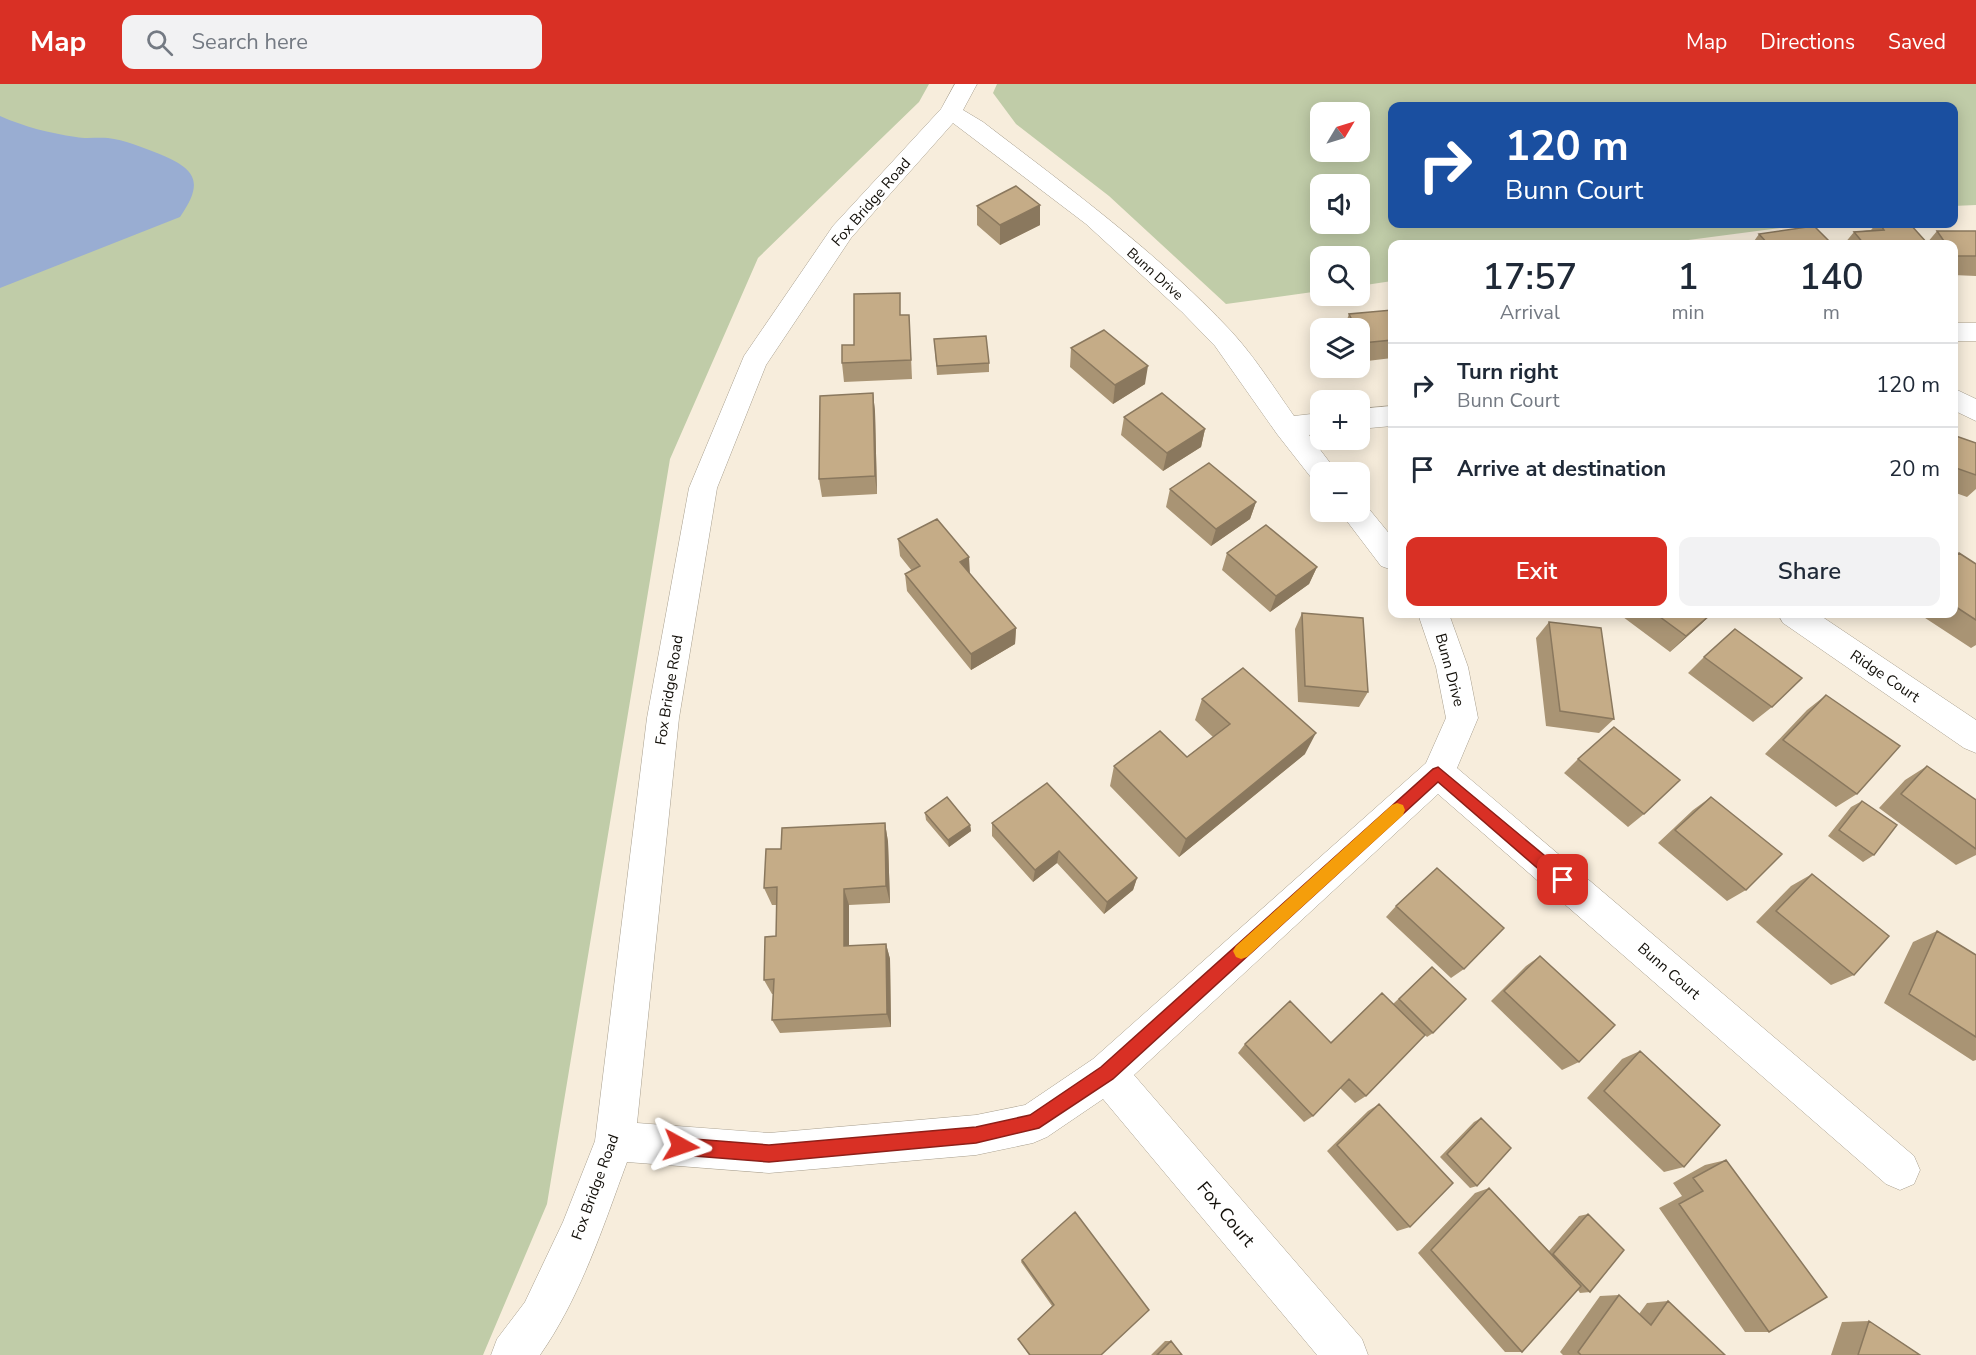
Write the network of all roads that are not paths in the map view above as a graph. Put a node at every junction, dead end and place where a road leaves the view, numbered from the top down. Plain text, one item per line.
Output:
1 (959, 98) edge
2 (1958, 332) edge
3 (1976, 332) edge
4 (1958, 401) edge
5 (1976, 411) edge
6 (1388, 416) edge
7 (1370, 418) edge
8 (1310, 424) edge
9 (1287, 427) junction
10 (1315, 462) edge
11 (1363, 522) edge
12 (1388, 553) edge
13 (1435, 618) edge
14 (1800, 618) edge
15 (1976, 738) edge
16 (1438, 773) junction
17 (1107, 1073) junction
18 (615, 1141) junction
19 (1900, 1170) dead end
20 (513, 1355) edge
21 (1346, 1355) edge

1 - 9 street, Bunn Drive
1 - 18 street, Fox Bridge Road
2 - 3 street
4 - 5 street
6 - 7 street
8 - 9 street
9 - 10 street, Bunn Drive
11 - 12 street
13 - 16 street, Bunn Drive
14 - 15 street, Ridge Court
16 - 17 street, Bunn Drive
16 - 19 street, Bunn Court
17 - 18 street, Bunn Drive
17 - 21 street, Fox Court
18 - 20 street, Fox Bridge Road

